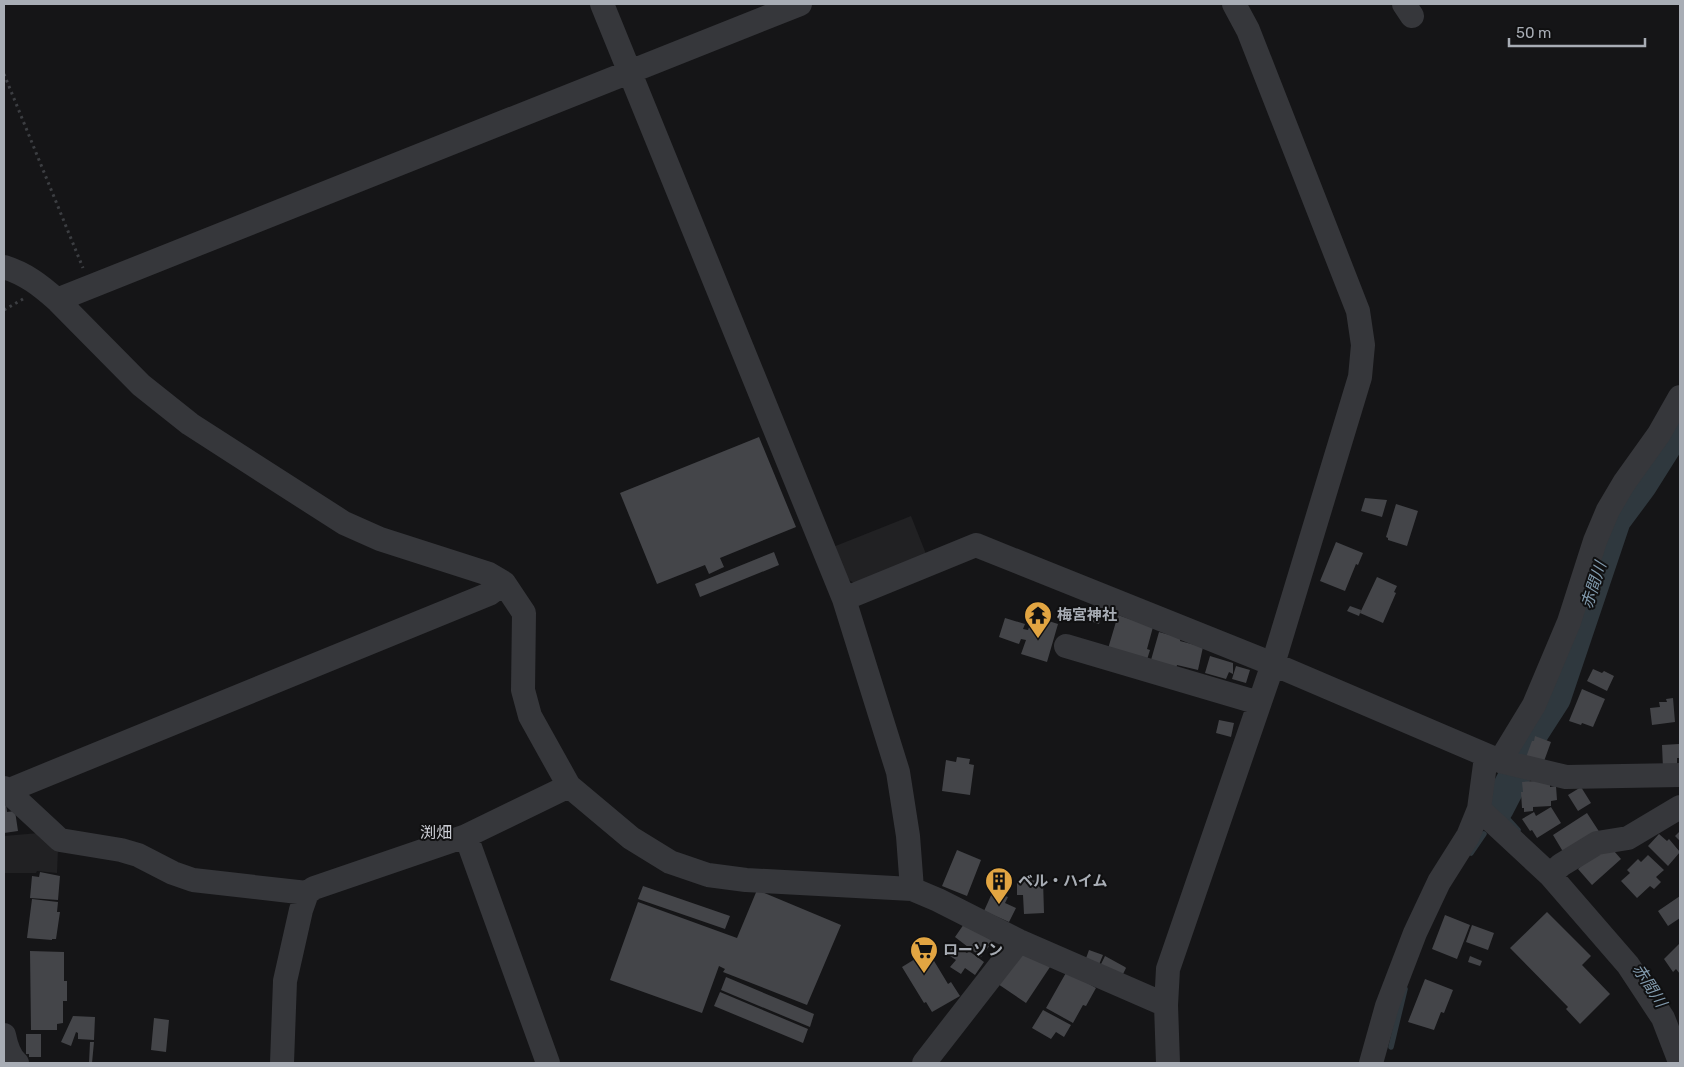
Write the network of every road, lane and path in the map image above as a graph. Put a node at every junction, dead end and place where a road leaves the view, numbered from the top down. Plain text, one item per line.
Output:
1 (602, 4) edge
2 (800, 4) edge
3 (1234, 4) edge
4 (630, 72) junction
5 (4, 74) edge
6 (4, 267) edge
7 (90, 287) junction
8 (57, 300) junction
9 (1680, 397) edge
10 (504, 583) junction
11 (844, 599) junction
12 (1066, 646) dead end
13 (1273, 664) junction
14 (1258, 703) junction
15 (1493, 759) junction
16 (1680, 775) edge
17 (569, 786) junction
18 (6, 789) edge
19 (1680, 807) edge
20 (1479, 809) junction
21 (466, 836) junction
22 (1555, 870) junction
23 (912, 889) junction
24 (307, 893) junction
25 (1019, 941) junction
26 (1166, 1005) junction
27 (4, 1035) edge
28 (1680, 1062) edge
29 (17, 1063) edge
30 (282, 1063) edge
31 (548, 1063) edge
32 (924, 1063) edge
33 (1168, 1063) edge
34 (1371, 1063) edge

1 - 4 street
2 - 4 street
3 - 13 street
4 - 7 street
4 - 11 street
5 - 7 path
6 - 8 street
7 - 8 street
8 - 10 street
9 - 15 street
10 - 17 street
10 - 18 street
11 - 13 street
11 - 23 street
12 - 14 street
13 - 14 street
13 - 15 street
14 - 26 street
15 - 16 street
15 - 20 street
17 - 21 street
17 - 23 street
18 - 24 street
19 - 22 street
20 - 22 street
20 - 34 street
21 - 24 street
21 - 31 street
22 - 28 street
23 - 25 street
24 - 30 street
25 - 26 street
25 - 32 street
26 - 33 street
27 - 29 street

